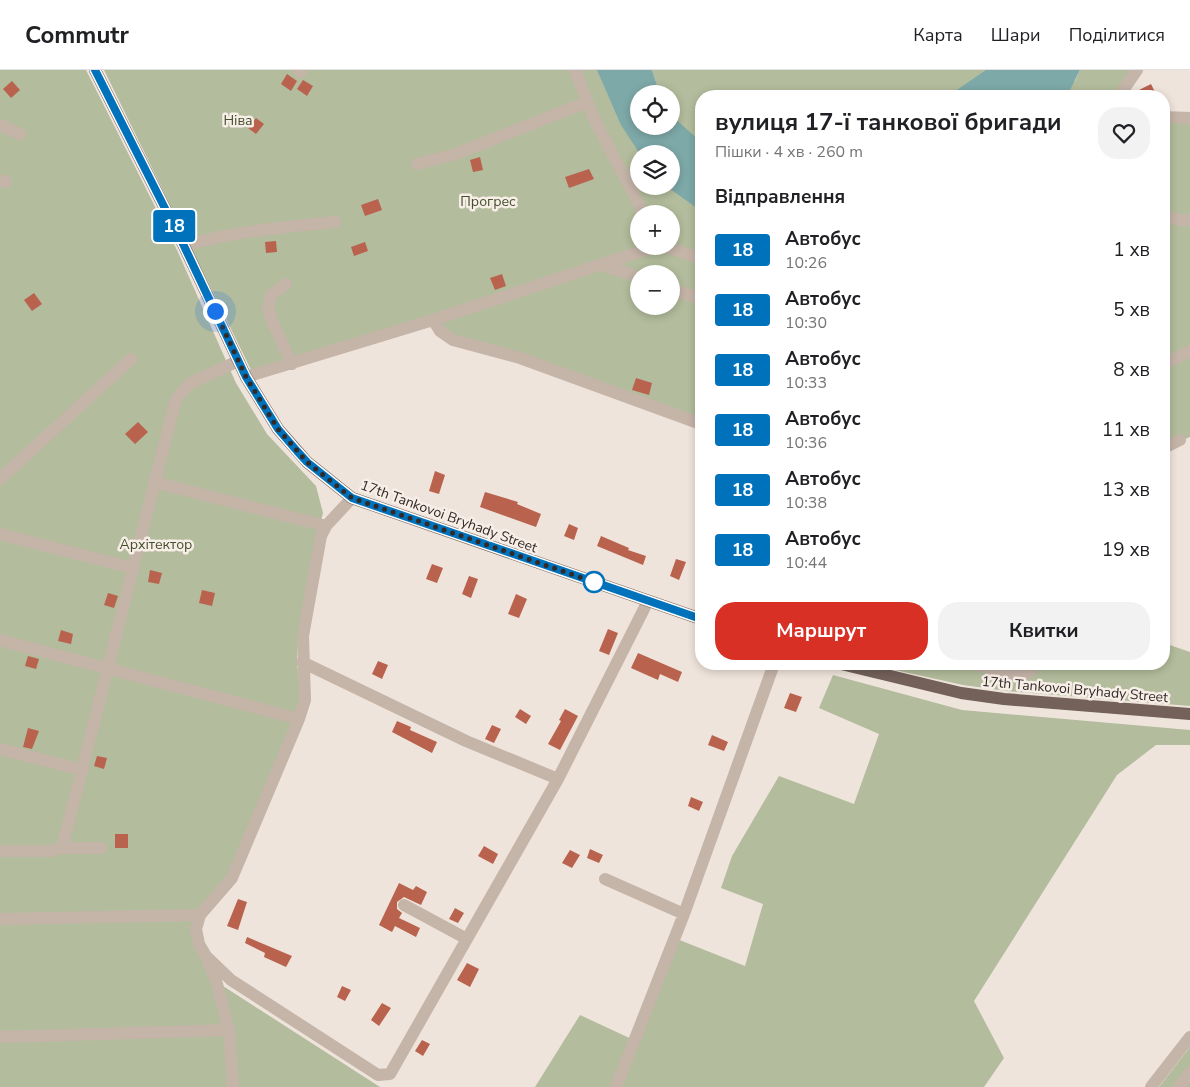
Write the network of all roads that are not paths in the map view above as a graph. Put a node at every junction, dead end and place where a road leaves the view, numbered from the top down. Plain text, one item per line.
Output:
1 (95, 70) edge
2 (575, 70) edge
3 (1137, 70) edge
4 (1123, 90) edge
5 (587, 102) junction
6 (1170, 117) edge
7 (1190, 118) edge
8 (0, 126) edge
9 (20, 134) dead end
10 (417, 164) dead end
11 (639, 205) edge
12 (1170, 218) edge
13 (1190, 220) edge
14 (335, 222) dead end
15 (184, 246) junction
16 (680, 252) edge
17 (632, 255) edge
18 (695, 257) edge
19 (604, 265) junction
20 (630, 274) edge
21 (286, 284) dead end
22 (680, 292) edge
23 (695, 297) edge
24 (433, 320) junction
25 (1190, 351) edge
26 (130, 359) dead end
27 (238, 361) junction
28 (1170, 361) edge
29 (292, 364) junction
30 (246, 377) junction
31 (695, 422) edge
32 (1180, 440) dead end
33 (1170, 445) edge
34 (0, 479) edge
35 (154, 482) junction
36 (352, 498) junction
37 (326, 526) junction
38 (0, 534) edge
39 (133, 568) junction
40 (648, 601) junction
41 (695, 617) edge
42 (0, 640) edge
43 (302, 662) junction
44 (108, 668) junction
45 (772, 670) edge
46 (866, 670) edge
47 (997, 670) edge
48 (1031, 670) edge
49 (1190, 714) edge
50 (298, 720) junction
51 (0, 749) edge
52 (83, 770) junction
53 (558, 779) junction
54 (62, 848) junction
55 (101, 848) dead end
56 (0, 851) edge
57 (605, 879) dead end
58 (404, 905) dead end
59 (684, 914) junction
60 (200, 915) junction
61 (0, 919) edge
62 (467, 938) junction
63 (206, 956) junction
64 (229, 1030) junction
65 (1190, 1036) edge
66 (0, 1037) edge
67 (1190, 1073) edge
68 (233, 1087) edge
69 (616, 1087) edge
70 (1150, 1087) edge
71 (1179, 1087) edge

1 - 15 main road, 17th Tankovoi Bryhady Street
2 - 5 street
3 - 4 street
5 - 10 street
5 - 11 street
6 - 7 street
8 - 9 street
12 - 13 street
14 - 15 street
15 - 27 main road, 17th Tankovoi Bryhady Street
16 - 18 street
17 - 19 street
19 - 20 street
19 - 24 street
21 - 29 street
22 - 23 street
24 - 29 street
24 - 31 street
25 - 28 street
26 - 34 street
27 - 30 main road, 17th Tankovoi Bryhady Street
27 - 35 street
29 - 30 street
30 - 36 main road, 17th Tankovoi Bryhady Street
32 - 33 street
35 - 37 street
35 - 39 street
36 - 37 street
36 - 40 main road, 17th Tankovoi Bryhady Street
37 - 43 street
38 - 39 street
39 - 44 street
40 - 41 main road, 17th Tankovoi Bryhady Street
40 - 53 street
42 - 44 street
43 - 50 street
43 - 53 street
44 - 50 street
44 - 52 street
45 - 59 street
46 - 49 main road, 17th Tankovoi Bryhady Street
47 - 48 street
50 - 60 street
51 - 52 street
52 - 54 street
53 - 62 street
54 - 55 street
54 - 56 street
57 - 59 street
58 - 62 street
59 - 69 street
60 - 61 street
60 - 63 street
62 - 63 street
63 - 64 street
64 - 66 street
64 - 68 street
65 - 70 street
67 - 71 street

